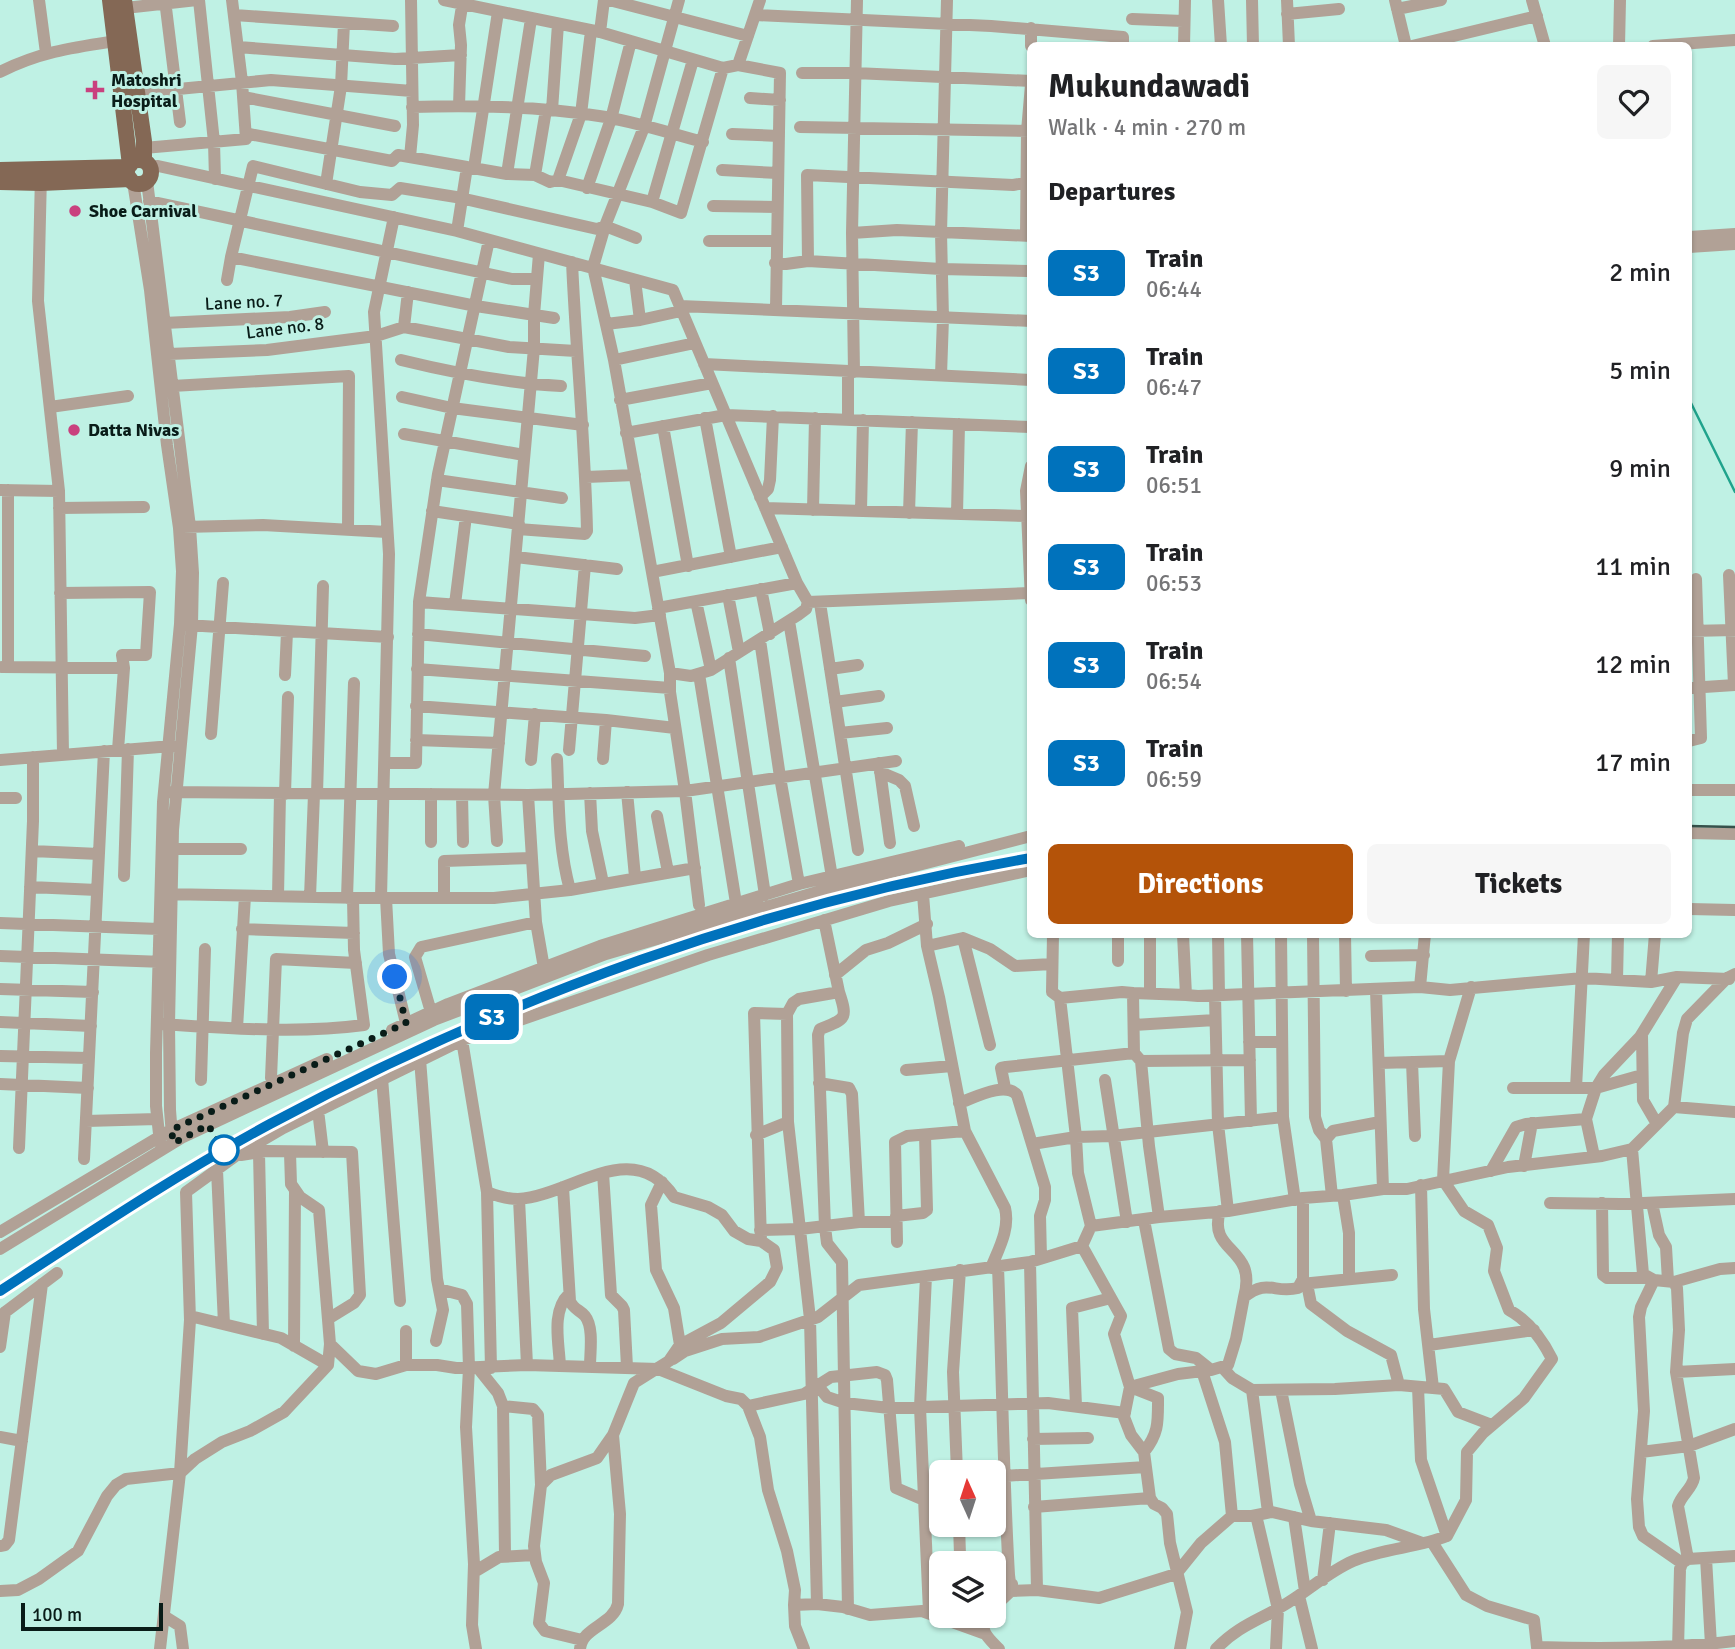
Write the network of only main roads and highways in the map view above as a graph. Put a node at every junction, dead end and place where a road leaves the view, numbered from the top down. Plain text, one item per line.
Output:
1 (120, 3) edge
2 (122, 40) junction
3 (138, 169) junction
4 (0, 170) edge
5 (41, 176) junction
6 (0, 182) edge

1 - 2 main road
2 - 3 main road
2 - 3 main road
3 - 5 main road
4 - 5 main road
5 - 6 main road

